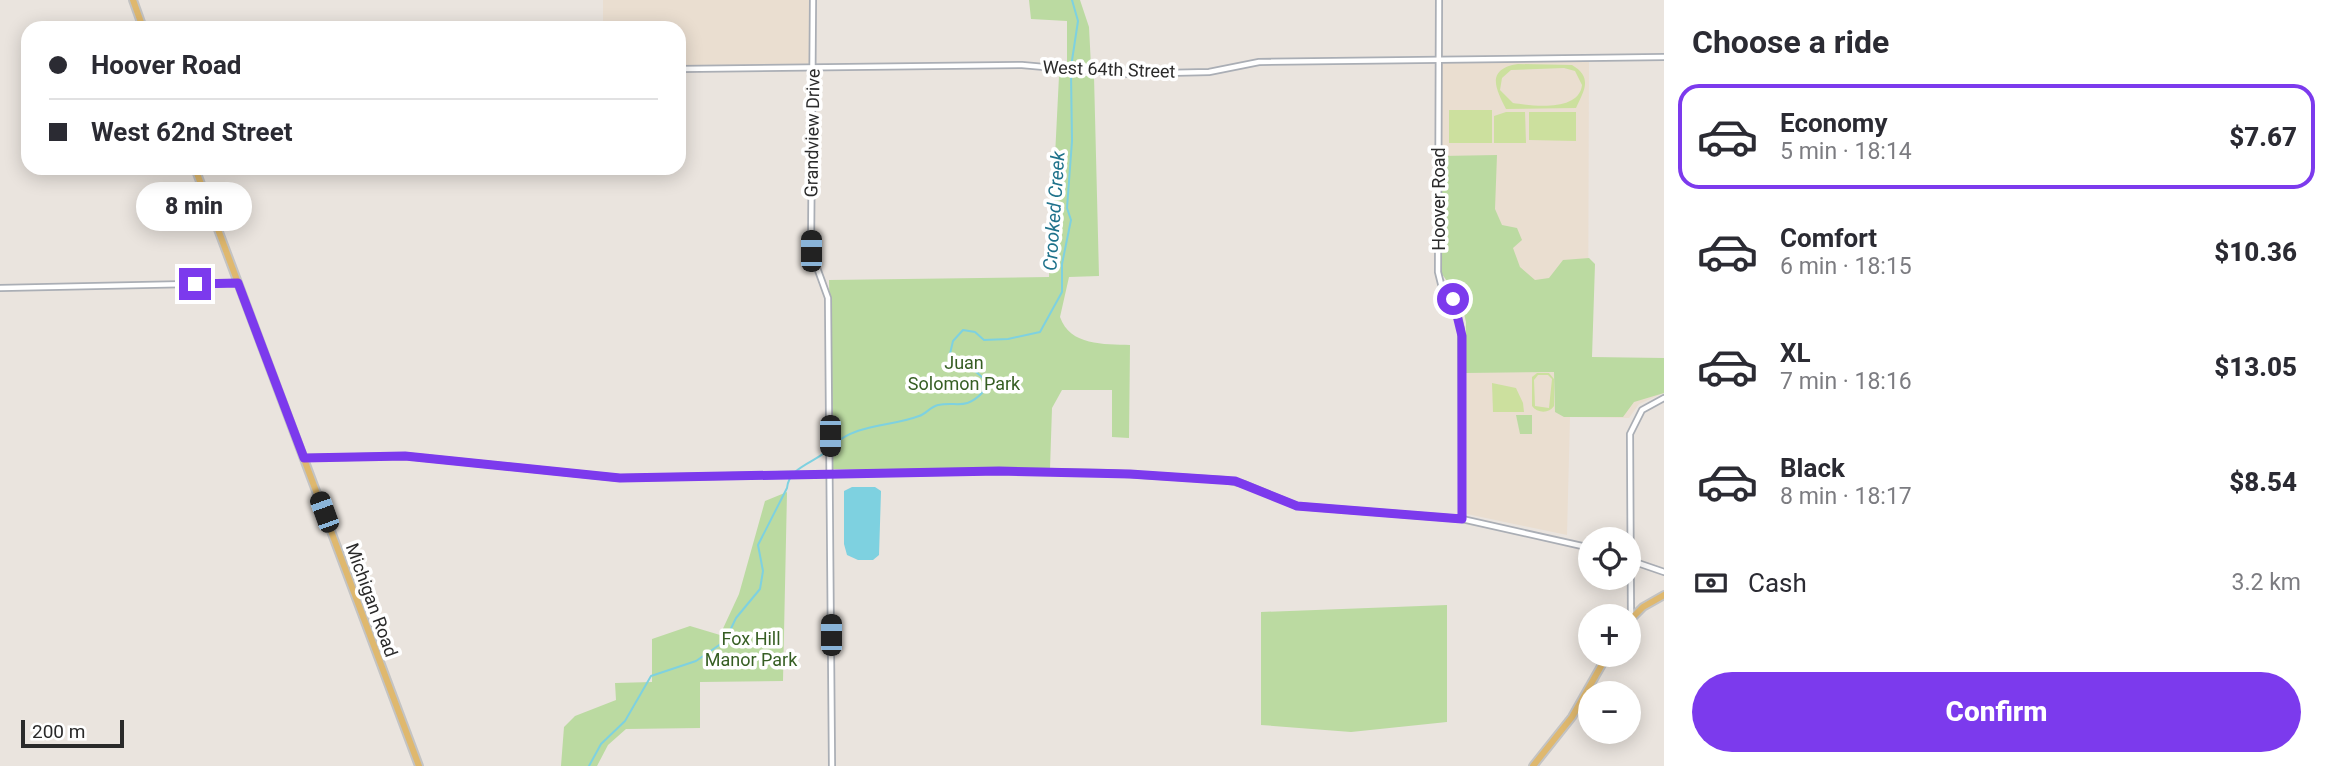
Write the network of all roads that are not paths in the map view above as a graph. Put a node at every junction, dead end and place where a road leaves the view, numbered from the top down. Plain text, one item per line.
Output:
1 (133, 0) edge
2 (813, 0) edge
3 (1439, 0) edge
4 (140, 21) edge
5 (1664, 57) edge
6 (1438, 59) junction
7 (813, 67) junction
8 (686, 69) edge
9 (198, 175) edge
10 (238, 283) junction
11 (0, 288) edge
12 (1664, 398) edge
13 (304, 458) junction
14 (830, 473) junction
15 (1462, 519) junction
16 (1630, 527) edge
17 (1578, 545) edge
18 (1641, 564) edge
19 (1664, 572) edge
20 (1664, 595) edge
21 (1641, 609) edge
22 (1601, 667) edge
23 (419, 766) edge
24 (832, 766) edge
25 (1533, 766) edge

1 - 4 main road
2 - 7 street, Grandview Drive
3 - 6 street, Hoover Road
5 - 6 street, West 64th Street
6 - 7 street, West 64th Street
6 - 15 street, Hoover Road
7 - 8 street, West 64th Street
7 - 14 street, Grandview Drive
9 - 10 main road, Michigan Road
10 - 11 street
10 - 13 main road, Michigan Road
12 - 16 street
13 - 14 street
13 - 23 main road, Michigan Road
14 - 15 street
14 - 24 street, Grandview Drive
15 - 17 street
18 - 19 street
20 - 21 main road
22 - 25 main road

